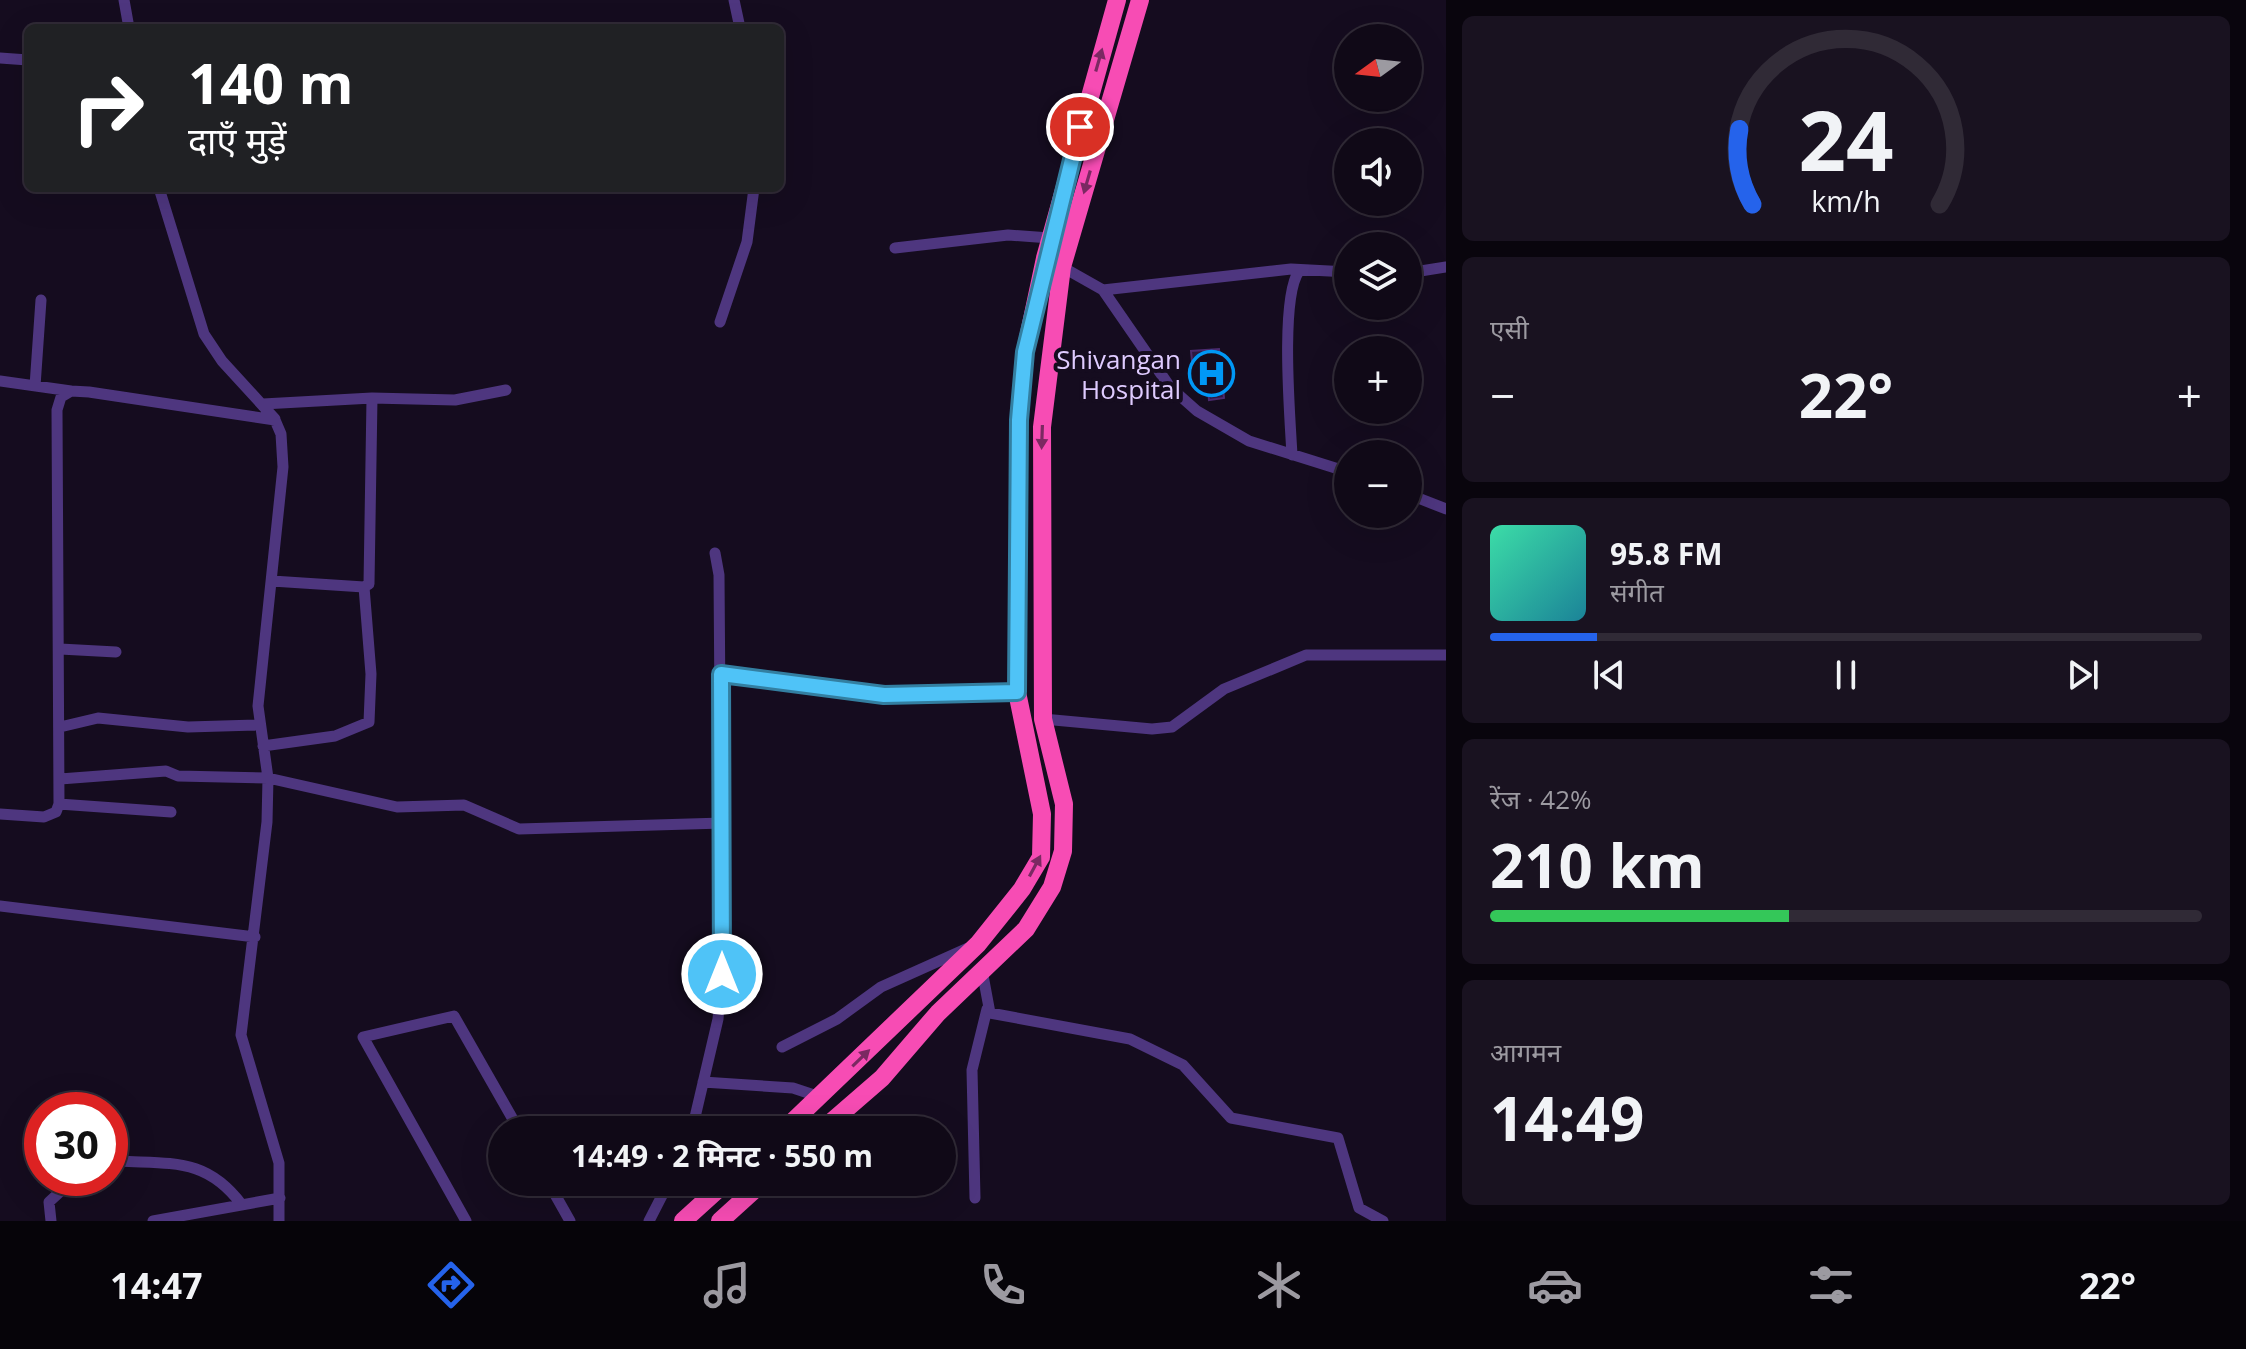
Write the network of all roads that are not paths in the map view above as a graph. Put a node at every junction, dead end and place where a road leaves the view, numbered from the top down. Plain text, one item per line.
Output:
1 (124, 0) edge
2 (734, 0) edge
3 (1117, 0) edge
4 (1140, 0) edge
5 (128, 24) edge
6 (739, 24) edge
7 (0, 58) edge
8 (24, 60) edge
9 (160, 192) edge
10 (753, 192) edge
11 (1050, 238) junction
12 (895, 248) dead end
13 (1054, 262) junction
14 (1446, 267) edge
15 (1299, 271) junction
16 (1422, 271) edge
17 (1334, 272) edge
18 (1103, 290) junction
19 (41, 300) dead end
20 (720, 322) dead end
21 (0, 381) edge
22 (35, 386) junction
23 (506, 390) dead end
24 (71, 391) junction
25 (372, 398) junction
26 (263, 404) junction
27 (275, 420) junction
28 (1292, 455) junction
29 (1334, 468) edge
30 (1422, 500) edge
31 (1446, 509) edge
32 (715, 553) dead end
33 (272, 581) junction
34 (364, 587) junction
35 (60, 649) junction
36 (116, 652) dead end
37 (1446, 655) edge
38 (721, 674) junction
39 (1017, 692) junction
40 (1043, 719) junction
41 (258, 725) junction
42 (60, 727) junction
43 (263, 746) junction
44 (268, 778) junction
45 (60, 779) junction
46 (59, 804) junction
47 (171, 812) dead end
48 (0, 814) edge
49 (723, 823) junction
50 (0, 906) edge
51 (255, 937) junction
52 (978, 944) junction
53 (981, 969) junction
54 (987, 1009) junction
55 (782, 1047) dead end
56 (703, 1082) junction
57 (820, 1097) junction
58 (511, 1116) edge
59 (695, 1116) edge
60 (799, 1116) edge
61 (838, 1116) edge
62 (128, 1162) edge
63 (56, 1196) edge
64 (556, 1196) edge
65 (662, 1196) edge
66 (711, 1196) edge
67 (748, 1196) edge
68 (280, 1198) junction
69 (975, 1198) dead end
70 (242, 1205) junction
71 (51, 1221) edge
72 (153, 1221) edge
73 (279, 1221) edge
74 (466, 1221) edge
75 (570, 1221) edge
76 (649, 1221) edge
77 (683, 1221) edge
78 (720, 1221) edge
79 (1383, 1221) edge

1 - 5 street
2 - 6 street
11 -> 3 highway
4 -> 13 highway
7 - 8 street
9 - 26 street
10 - 20 street
11 - 12 street
11 - 13 highway
13 - 18 street
13 - 39 highway
13 -> 40 highway
14 - 16 street
15 - 17 street
15 - 18 street
15 - 28 street
18 - 28 street
19 - 22 street
21 - 22 street
22 - 24 street
23 - 25 street
24 - 27 street
24 - 35 street
25 - 26 street
25 - 34 street
26 - 27 street
27 - 33 street
28 - 29 street
30 - 31 street
32 - 38 street
33 - 34 street
33 - 41 street
34 - 43 street
35 - 36 street
35 - 42 street
37 - 40 street
38 - 39 street
38 - 49 street
52 -> 39 highway
40 - 53 highway
41 - 42 street
41 - 43 street
42 - 45 street
43 - 44 street
44 - 45 street
44 - 49 street
44 - 51 street
45 - 46 street
46 - 47 street
46 - 48 street
49 - 56 street
50 - 51 street
51 - 68 street
52 - 55 street
57 -> 52 highway
53 - 54 street
53 - 61 highway
54 - 69 street
54 - 79 street
56 - 57 street
56 - 59 street
57 - 60 highway
58 - 74 street
62 - 70 street
63 - 71 street
64 - 75 street
65 - 76 street
66 - 77 highway
67 - 78 highway
68 - 70 street
68 - 73 street
70 - 72 street

